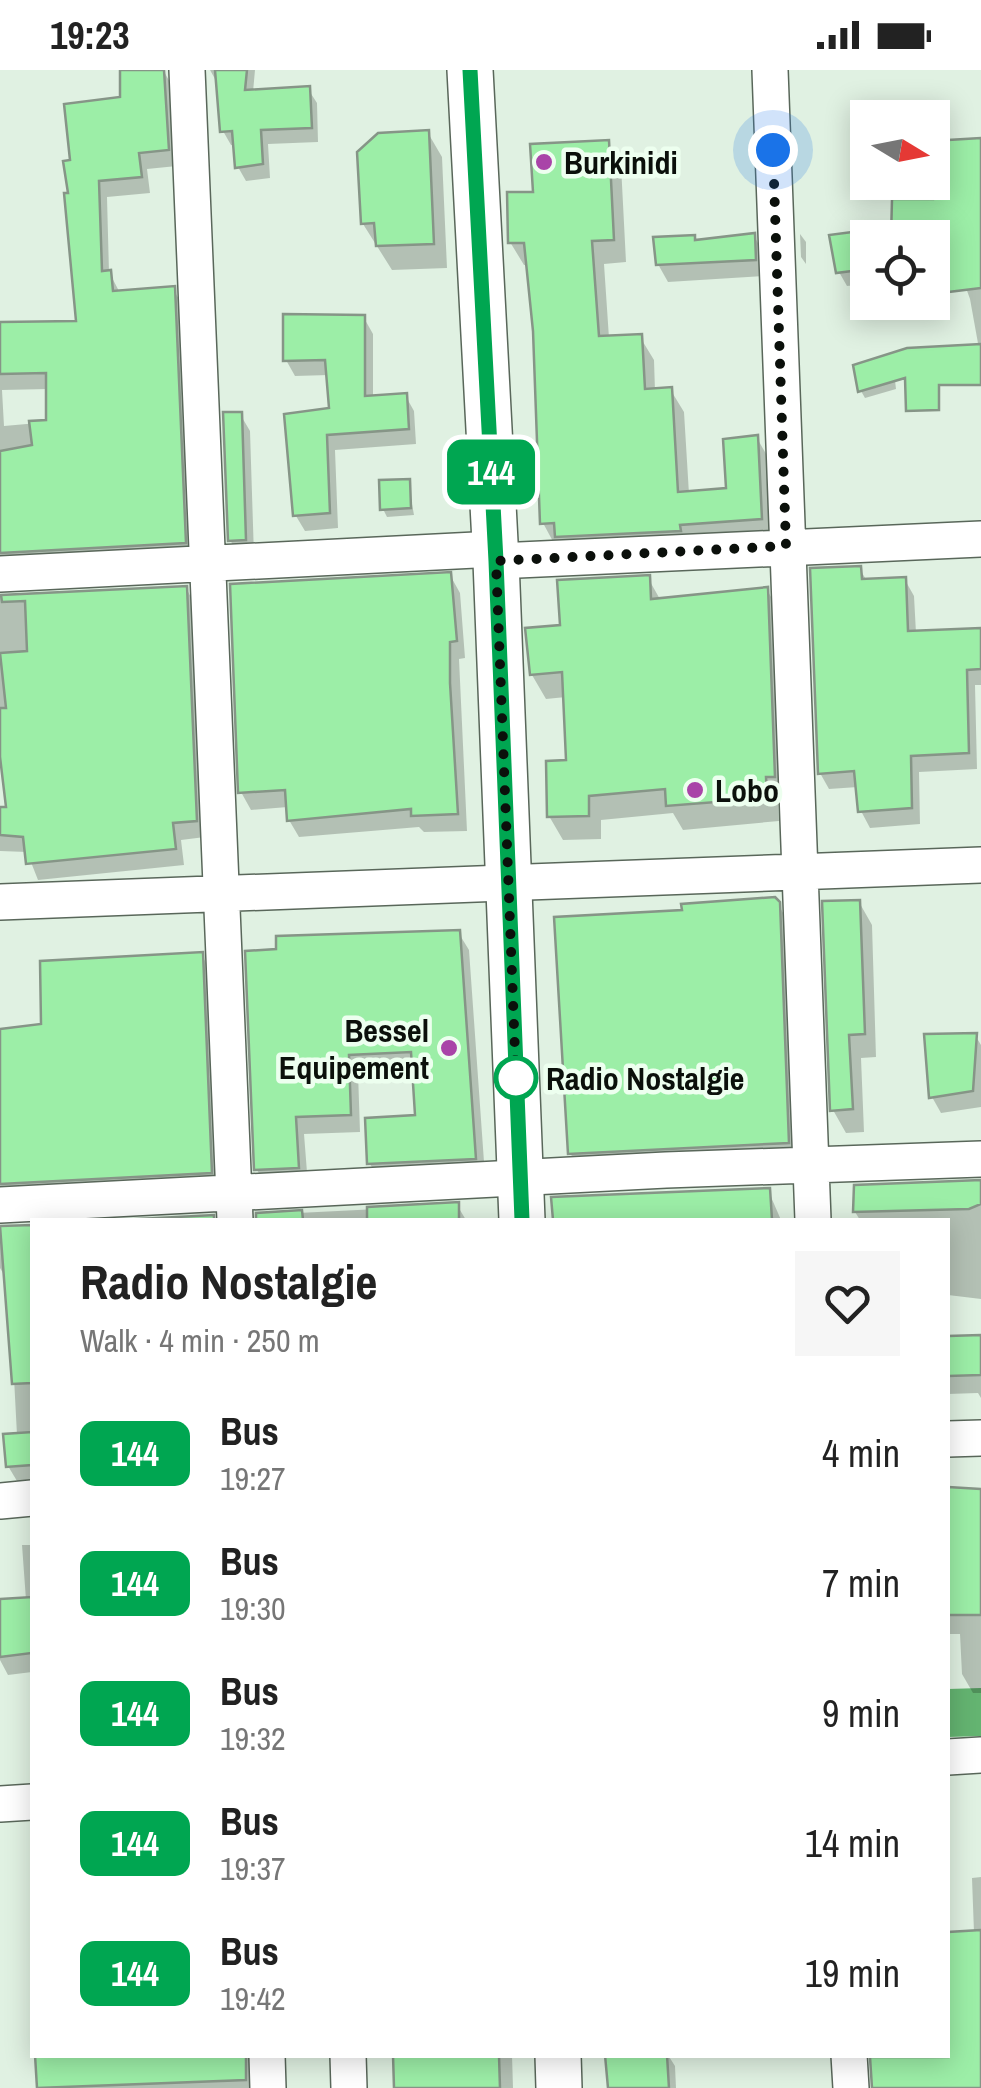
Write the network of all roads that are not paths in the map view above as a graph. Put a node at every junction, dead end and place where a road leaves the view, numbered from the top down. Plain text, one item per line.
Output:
1 (188, 70) edge
2 (470, 70) edge
3 (770, 70) edge
4 (981, 538) edge
5 (786, 546) junction
6 (496, 555) junction
7 (206, 563) junction
8 (0, 574) edge
9 (981, 865) edge
10 (803, 872) junction
11 (510, 886) junction
12 (222, 893) junction
13 (0, 902) edge
14 (981, 1159) edge
15 (812, 1167) junction
16 (522, 1199) edge
17 (0, 1205) edge
18 (235, 1206) edge
19 (813, 1218) edge
20 (981, 1438) edge
21 (950, 1439) edge
22 (30, 1498) edge
23 (0, 1501) edge
24 (981, 1756) edge
25 (950, 1757) edge
26 (30, 1802) edge
27 (0, 1804) edge
28 (267, 2058) edge
29 (348, 2058) edge
30 (558, 2058) edge
31 (849, 2058) edge
32 (268, 2088) edge
33 (349, 2088) edge
34 (559, 2088) edge
35 (850, 2088) edge

1 - 7 street
2 - 6 main road
3 - 5 street
4 - 5 street
5 - 6 street
5 - 10 street
6 - 7 street
6 - 11 main road
7 - 8 street
7 - 12 street
9 - 10 street
10 - 11 street
10 - 15 street
11 - 12 street
11 - 16 main road
12 - 13 street
12 - 18 street
14 - 15 street
15 - 16 street
15 - 19 street
16 - 18 street
17 - 18 street
20 - 21 street
22 - 23 street
24 - 25 street
26 - 27 street
28 - 32 street
29 - 33 street
30 - 34 main road
31 - 35 street

